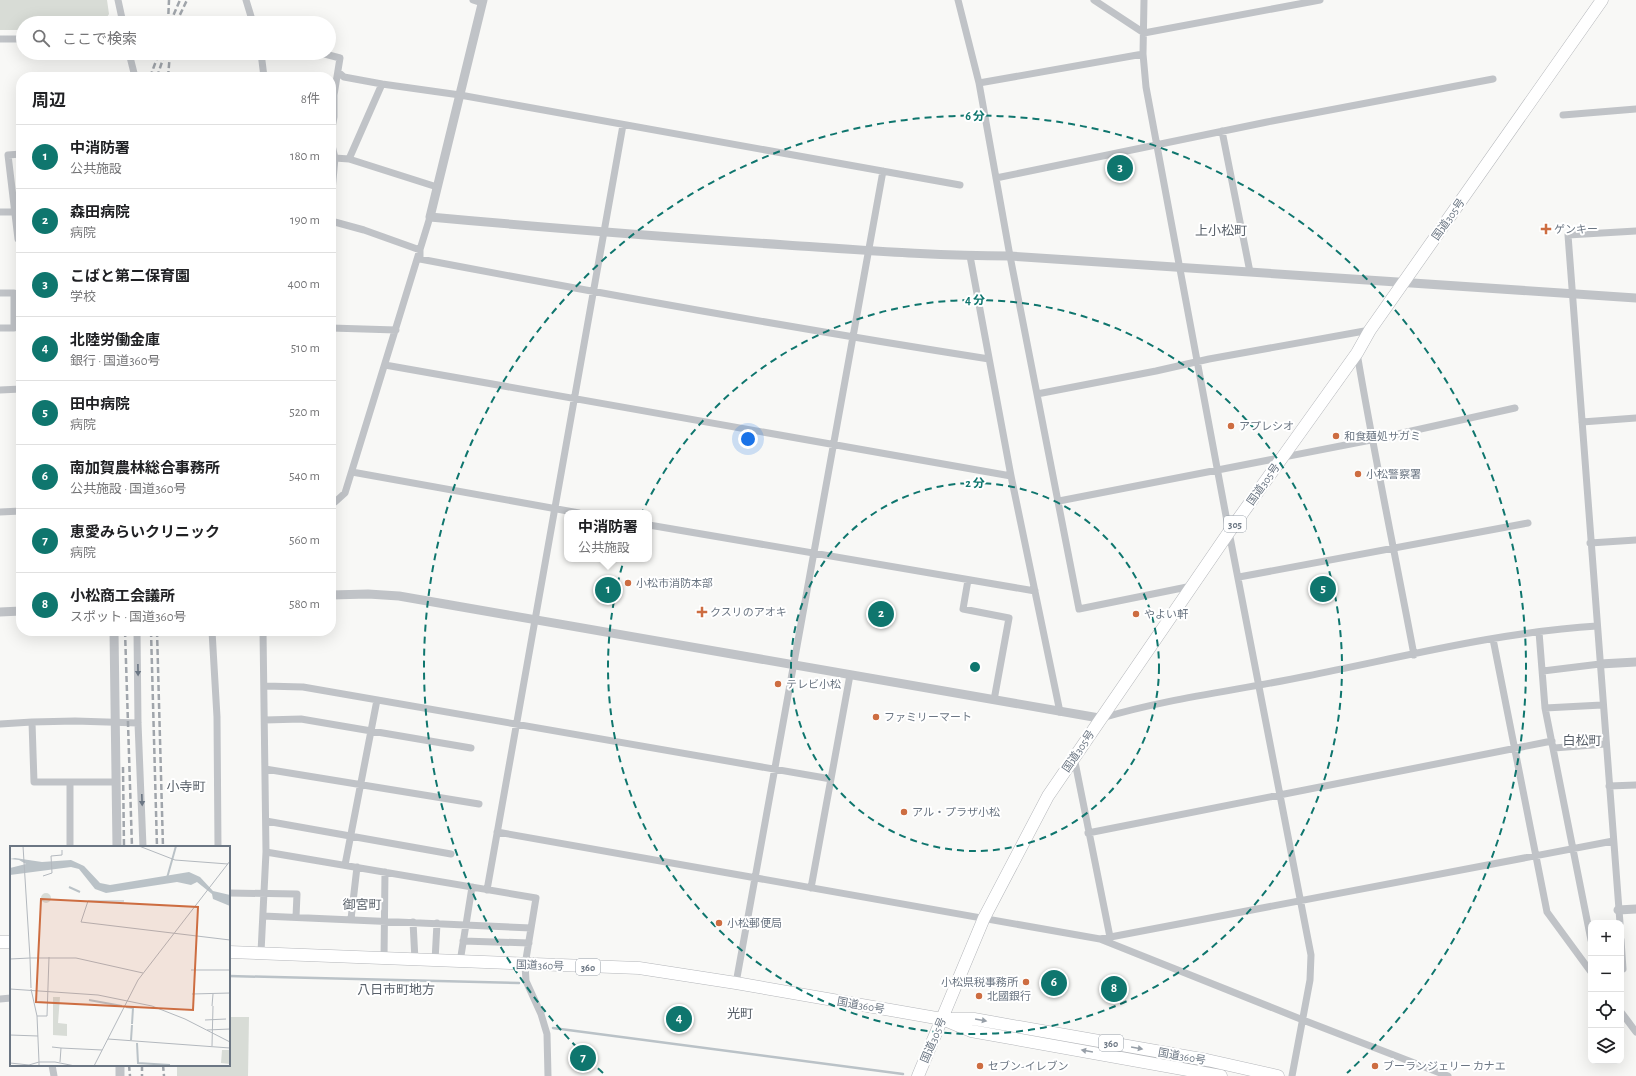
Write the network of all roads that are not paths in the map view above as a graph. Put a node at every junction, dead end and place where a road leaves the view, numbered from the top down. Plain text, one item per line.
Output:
1 (118, 0) edge
2 (246, 0) edge
3 (958, 0) edge
4 (1094, 0) edge
5 (1144, 0) edge
6 (1320, 0) edge
7 (1602, 0) edge
8 (480, 1) edge
9 (121, 16) edge
10 (251, 16) edge
11 (1144, 33) junction
12 (0, 39) edge
13 (16, 39) edge
14 (1143, 54) junction
15 (336, 57) edge
16 (131, 60) edge
17 (262, 60) edge
18 (134, 72) edge
19 (263, 72) edge
20 (338, 72) junction
21 (1493, 79) dead end
22 (336, 84) edge
23 (382, 84) junction
24 (979, 84) junction
25 (460, 94) junction
26 (1636, 109) edge
27 (1563, 115) dead end
28 (623, 125) junction
29 (1222, 131) junction
30 (1157, 144) junction
31 (16, 154) edge
32 (336, 158) edge
33 (349, 159) junction
34 (883, 171) junction
35 (996, 178) junction
36 (960, 185) dead end
37 (437, 187) junction
38 (16, 199) edge
39 (16, 210) edge
40 (0, 212) edge
41 (430, 216) junction
42 (336, 222) edge
43 (1636, 231) edge
44 (604, 233) junction
45 (420, 250) junction
46 (868, 250) junction
47 (970, 256) junction
48 (1010, 256) junction
49 (1180, 267) junction
50 (1250, 272) junction
51 (1404, 282) junction
52 (0, 293) edge
53 (594, 293) junction
54 (1572, 293) junction
55 (1636, 298) edge
56 (0, 328) edge
57 (336, 328) edge
58 (396, 330) junction
59 (1370, 330) junction
60 (853, 337) junction
61 (1356, 353) junction
62 (989, 359) junction
63 (1197, 362) junction
64 (385, 365) junction
65 (0, 390) edge
66 (16, 390) edge
67 (1037, 394) junction
68 (575, 399) junction
69 (1515, 408) dead end
70 (1636, 418) edge
71 (1582, 422) junction
72 (1371, 440) junction
73 (833, 445) junction
74 (1282, 458) junction
75 (1218, 470) junction
76 (352, 472) junction
77 (1011, 476) junction
78 (336, 501) edge
79 (1059, 501) junction
80 (556, 509) junction
81 (564, 510) edge
82 (16, 511) edge
83 (0, 512) edge
84 (1528, 523) dead end
85 (652, 526) edge
86 (1229, 532) junction
87 (1636, 540) edge
88 (1590, 543) junction
89 (1394, 549) junction
90 (814, 553) junction
91 (1239, 577) junction
92 (968, 580) junction
93 (1193, 586) junction
94 (1035, 591) junction
95 (336, 595) edge
96 (16, 611) edge
97 (0, 612) edge
98 (534, 620) junction
99 (1597, 626) junction
100 (1539, 632) junction
101 (114, 636) edge
102 (137, 636) edge
103 (212, 636) edge
104 (263, 636) edge
105 (1493, 639) junction
106 (1414, 655) junction
107 (1636, 662) edge
108 (1600, 664) junction
109 (794, 665) junction
110 (1543, 670) junction
111 (850, 675) junction
112 (265, 686) junction
113 (1260, 686) junction
114 (377, 700) junction
115 (994, 700) junction
116 (1602, 705) junction
117 (1546, 708) junction
118 (1060, 712) junction
119 (1100, 718) junction
120 (265, 720) junction
121 (32, 722) junction
122 (115, 723) junction
123 (138, 723) junction
124 (0, 724) edge
125 (517, 725) junction
126 (371, 730) junction
127 (1553, 744) junction
128 (1605, 744) junction
129 (471, 748) dead end
130 (1514, 748) junction
131 (1074, 757) junction
132 (265, 769) junction
133 (776, 770) junction
134 (831, 780) junction
135 (116, 782) junction
136 (70, 783) junction
137 (361, 784) junction
138 (1636, 785) edge
139 (1609, 786) junction
140 (1281, 795) junction
141 (479, 804) dead end
142 (266, 821) junction
143 (497, 832) junction
144 (1088, 833) junction
145 (351, 837) junction
146 (1612, 841) junction
147 (70, 846) edge
148 (117, 846) edge
149 (144, 846) edge
150 (218, 846) edge
151 (1572, 848) junction
152 (266, 852) junction
153 (451, 854) dead end
154 (1537, 856) junction
155 (345, 865) junction
156 (357, 867) junction
157 (385, 872) junction
158 (756, 878) junction
159 (472, 887) junction
160 (812, 888) junction
161 (487, 890) junction
162 (230, 893) edge
163 (264, 893) junction
164 (1301, 902) junction
165 (1636, 908) edge
166 (1618, 910) junction
167 (263, 916) junction
168 (296, 917) junction
169 (984, 918) junction
170 (351, 919) junction
171 (384, 920) junction
172 (1620, 920) edge
173 (414, 922) junction
174 (437, 923) junction
175 (465, 924) junction
176 (1588, 925) edge
177 (531, 928) junction
178 (1110, 937) junction
179 (1100, 939) junction
180 (463, 941) junction
181 (528, 943) junction
182 (230, 952) edge
183 (261, 952) junction
184 (384, 958) junction
185 (415, 960) junction
186 (435, 960) junction
187 (460, 962) junction
188 (525, 965) junction
189 (1588, 967) edge
190 (736, 983) junction
191 (10, 998) edge
192 (0, 999) edge
193 (1624, 1016) edge
194 (942, 1019) junction
195 (1303, 1020) junction
196 (1636, 1032) edge
197 (52, 1066) edge
198 (54, 1076) edge
199 (548, 1076) edge
200 (918, 1076) edge
201 (1221, 1076) edge
202 (1278, 1076) edge
203 (1292, 1076) edge
204 (1448, 1076) edge

1 - 9 street
2 - 10 street
3 - 24 street
4 - 11 street
5 - 11 street
6 - 11 street
7 - 51 highway, 国道305号 / 305
8 - 25 street
11 - 14 street
12 - 13 street
14 - 24 street
14 - 30 street
15 - 20 street
16 - 18 street
17 - 19 street
20 - 22 street
20 - 23 street
21 - 29 street
23 - 25 street
23 - 33 street
24 - 35 street
25 - 28 street
25 - 37 street
26 - 27 street
28 - 34 street
28 - 44 street
29 - 30 street
29 - 50 street
30 - 35 street
30 - 49 street
31 - 38 street
32 - 33 street
33 - 37 street
34 - 36 street
34 - 46 street
35 - 48 street
37 - 41 street
39 - 40 street
41 - 44 street
41 - 45 street
42 - 45 street
43 - 54 street
44 - 46 street
44 - 53 street
45 - 53 street
45 - 58 street
46 - 47 street
46 - 60 street
47 - 48 street
47 - 62 street
48 - 49 street
48 - 67 street
49 - 50 street
49 - 63 street
50 - 51 street
51 - 54 street
51 - 59 highway, 国道305号 / 305
52 - 56 street
53 - 60 street
53 - 68 street
54 - 55 street
54 - 71 street
57 - 58 street
58 - 64 street
59 - 61 highway, 国道305号 / 305
59 - 63 street
60 - 62 street
60 - 73 street
61 - 72 street
61 - 74 highway, 国道305号 / 305
62 - 77 street
63 - 67 street
63 - 75 street
64 - 68 street
64 - 76 street
65 - 66 street
67 - 79 street
68 - 73 street
68 - 80 street
69 - 72 street
70 - 71 street
71 - 88 street
72 - 74 street
72 - 89 street
73 - 77 street
73 - 90 street
74 - 75 street
74 - 86 highway, 国道305号 / 305
75 - 79 street
75 - 86 street
76 - 78 street
76 - 80 street
77 - 94 street
79 - 93 street
80 - 81 street
80 - 98 street
82 - 83 street
84 - 89 street
85 - 90 street
86 - 91 street
86 - 93 highway, 国道305号 / 305
87 - 88 street
88 - 99 street
89 - 91 street
89 - 106 street
90 - 92 street
90 - 109 street
91 - 113 street
92 - 94 street
92 - 115 street
93 - 119 highway, 国道305号 / 305
94 - 118 street
95 - 98 street
96 - 97 street
98 - 109 street
98 - 125 street
99 - 100 street
99 - 108 street
100 - 105 street
100 - 110 street
101 - 122 street
102 -> 123 street
103 - 150 street
104 - 112 street
105 - 106 street
105 - 130 street
106 - 113 street
107 - 108 street
108 - 110 street
108 - 116 street
109 - 111 street
109 - 133 street
110 - 117 street
111 - 115 street
111 - 134 street
112 - 114 street
112 - 120 street
113 - 119 street
113 - 140 street
114 - 125 street
114 - 126 street
115 - 118 street
116 - 117 street
116 - 128 street
117 - 127 street
118 - 119 street
119 - 131 highway, 国道305号 / 305
120 - 126 street
120 - 132 street
121 - 122 street
121 - 124 street
121 - 136 street
122 - 123 street
122 - 135 street
123 -> 149 street
125 - 133 street
125 - 143 street
126 - 129 street
126 - 137 street
127 - 128 street
127 - 130 street
127 - 151 street
128 - 139 street
130 - 140 street
130 - 154 street
131 - 144 street
131 - 169 highway, 国道305号 / 305
132 - 137 street
132 - 142 street
133 - 134 street
133 - 158 street
134 - 160 street
135 - 136 street
135 - 148 street
136 - 147 street
137 - 141 street
137 - 145 street
138 - 139 street
139 - 146 street
140 - 144 street
140 - 164 street
142 - 145 street
142 - 152 street
143 - 158 street
143 - 161 street
144 - 178 street
145 - 153 street
145 - 155 street
146 - 151 street
146 - 166 street
151 - 154 street
151 - 176 street
152 - 155 street
152 - 163 street
154 - 164 street
154 - 189 street
155 - 156 street
156 - 157 street
156 - 170 street
157 - 159 street
157 - 171 street
158 - 160 street
158 - 190 street
159 - 161 street
159 - 175 street
160 - 169 street
161 - 177 street
162 - 163 street
163 - 167 street
163 - 168 street
164 - 178 street
164 - 195 street
165 - 166 street
166 - 172 street
167 - 168 street
167 - 183 street
168 - 170 street
169 - 179 street
169 - 194 highway, 国道305号 / 305
170 - 171 street
171 - 173 street
171 - 184 street
173 - 174 street
173 - 185 street
174 - 175 street
174 - 186 street
175 - 177 street
175 - 180 street
177 - 181 street
178 - 179 street
179 - 195 street
180 - 181 street
180 - 187 street
181 - 188 street
182 - 183 highway, 国道360号 / 360
183 - 184 highway, 国道360号 / 360
184 - 185 highway, 国道360号 / 360
185 - 186 highway, 国道360号 / 360
186 - 187 highway, 国道360号 / 360
187 - 188 highway, 国道360号 / 360
188 - 190 highway, 国道360号 / 360
188 - 199 street
190 - 194 highway, 国道360号 / 360
191 - 192 street
193 - 196 street
194 - 200 highway, 国道305号 / 305
201 -> 194 highway, 国道360号 / 360
194 -> 202 highway, 国道360号 / 360
195 - 203 street
195 - 204 street
197 - 198 street

